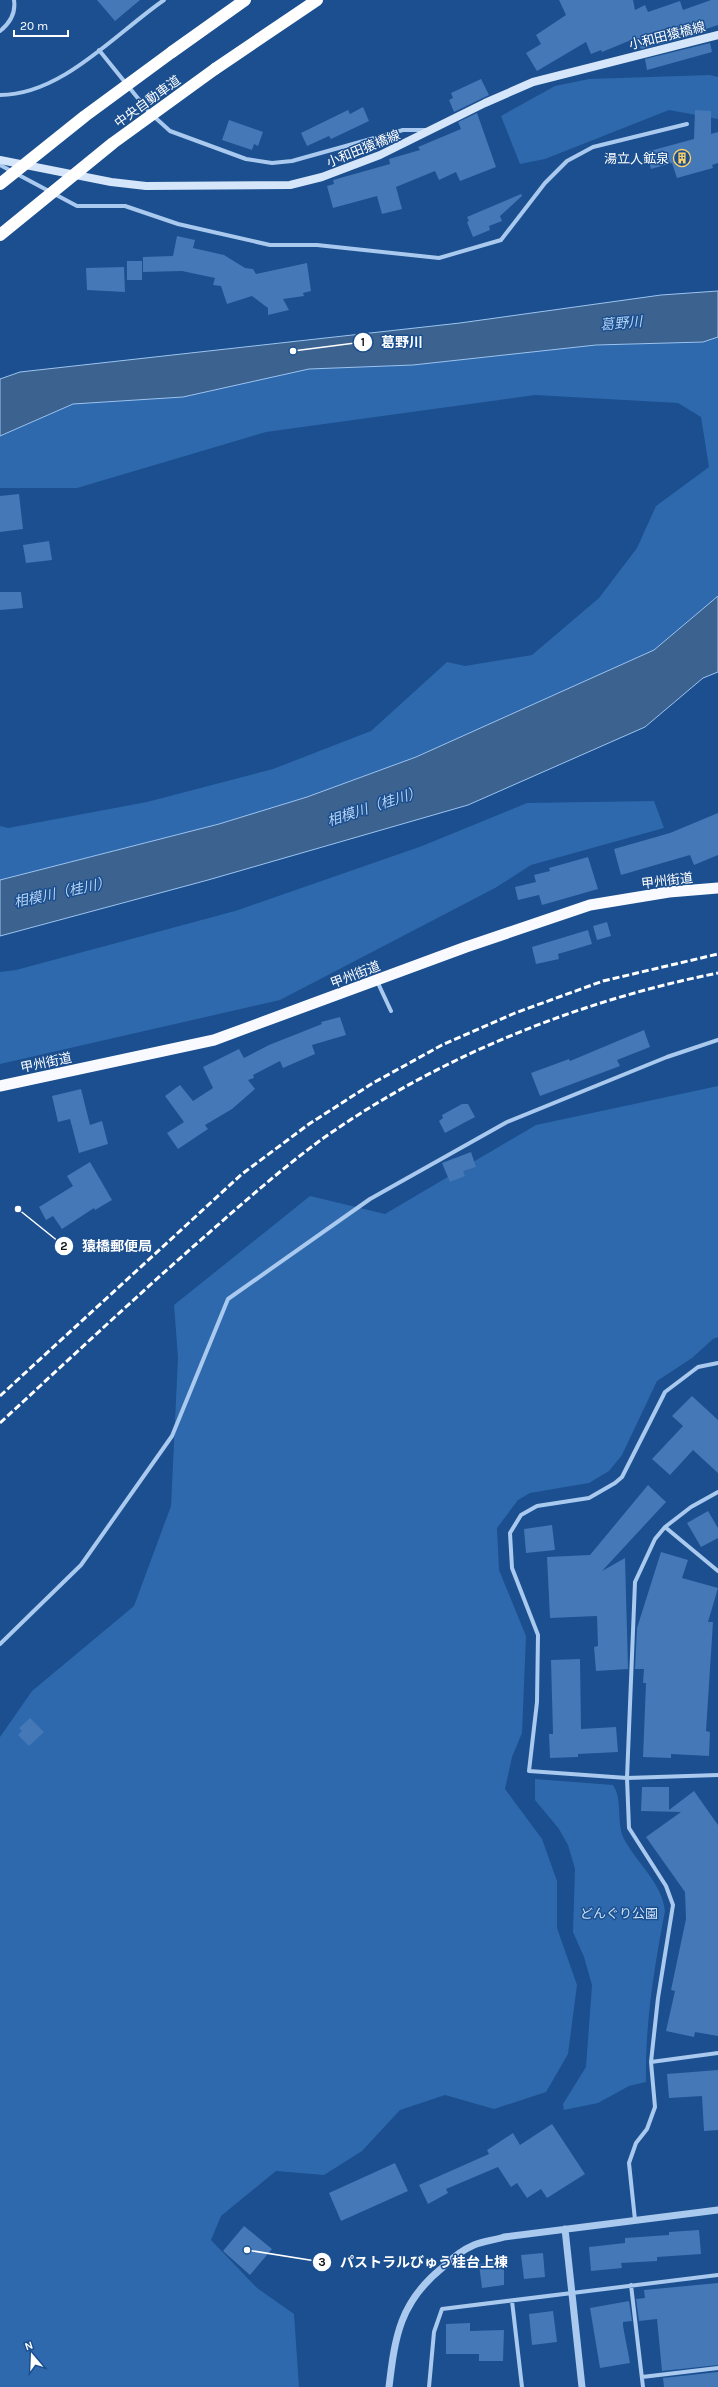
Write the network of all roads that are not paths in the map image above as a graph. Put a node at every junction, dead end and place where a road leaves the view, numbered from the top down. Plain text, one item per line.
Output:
1 (14, 0) edge
2 (164, 0) edge
3 (245, 0) edge
4 (317, 0) edge
5 (0, 31) edge
6 (718, 35) edge
7 (99, 50) junction
8 (0, 94) edge
9 (687, 124) dead end
10 (433, 130) junction
11 (0, 160) edge
12 (0, 165) edge
13 (0, 184) edge
14 (0, 235) edge
15 (718, 888) edge
16 (377, 981) junction
17 (391, 1011) dead end
18 (718, 1040) edge
19 (0, 1086) edge
20 (718, 1363) edge
21 (718, 1492) edge
22 (665, 1527) junction
23 (718, 1571) edge
24 (0, 1644) edge
25 (718, 1774) edge
26 (627, 1778) junction
27 (718, 2054) edge
28 (651, 2062) junction
29 (718, 2210) edge
30 (635, 2220) junction
31 (565, 2229) junction
32 (718, 2275) edge
33 (631, 2285) junction
34 (572, 2294) junction
35 (512, 2301) junction
36 (718, 2368) edge
37 (642, 2377) junction
38 (389, 2387) edge
39 (429, 2387) edge
40 (522, 2387) edge
41 (582, 2387) edge
42 (643, 2387) edge

1 - 5 street
2 - 7 street
3 - 13 highway, 中央自動車道, bridge
4 - 14 highway, 中央自動車道, bridge
6 - 10 main road, 小和田猿橋線
7 - 8 street
7 - 10 street
9 - 12 street
10 - 11 main road, 小和田猿橋線
15 - 16 highway, 甲州街道
16 - 17 street
16 - 19 highway, 甲州街道
18 - 24 street
20 - 26 street
21 - 22 street
22 - 23 street
22 - 26 street
25 - 26 street
26 - 28 street
27 - 28 street
28 - 30 street
29 - 30 street
30 - 31 street
31 - 34 street
31 - 38 street
32 - 33 street
33 - 34 street
33 - 37 street
34 - 35 street
34 - 41 street
35 - 39 street
35 - 40 street
36 - 37 street
37 - 42 street

